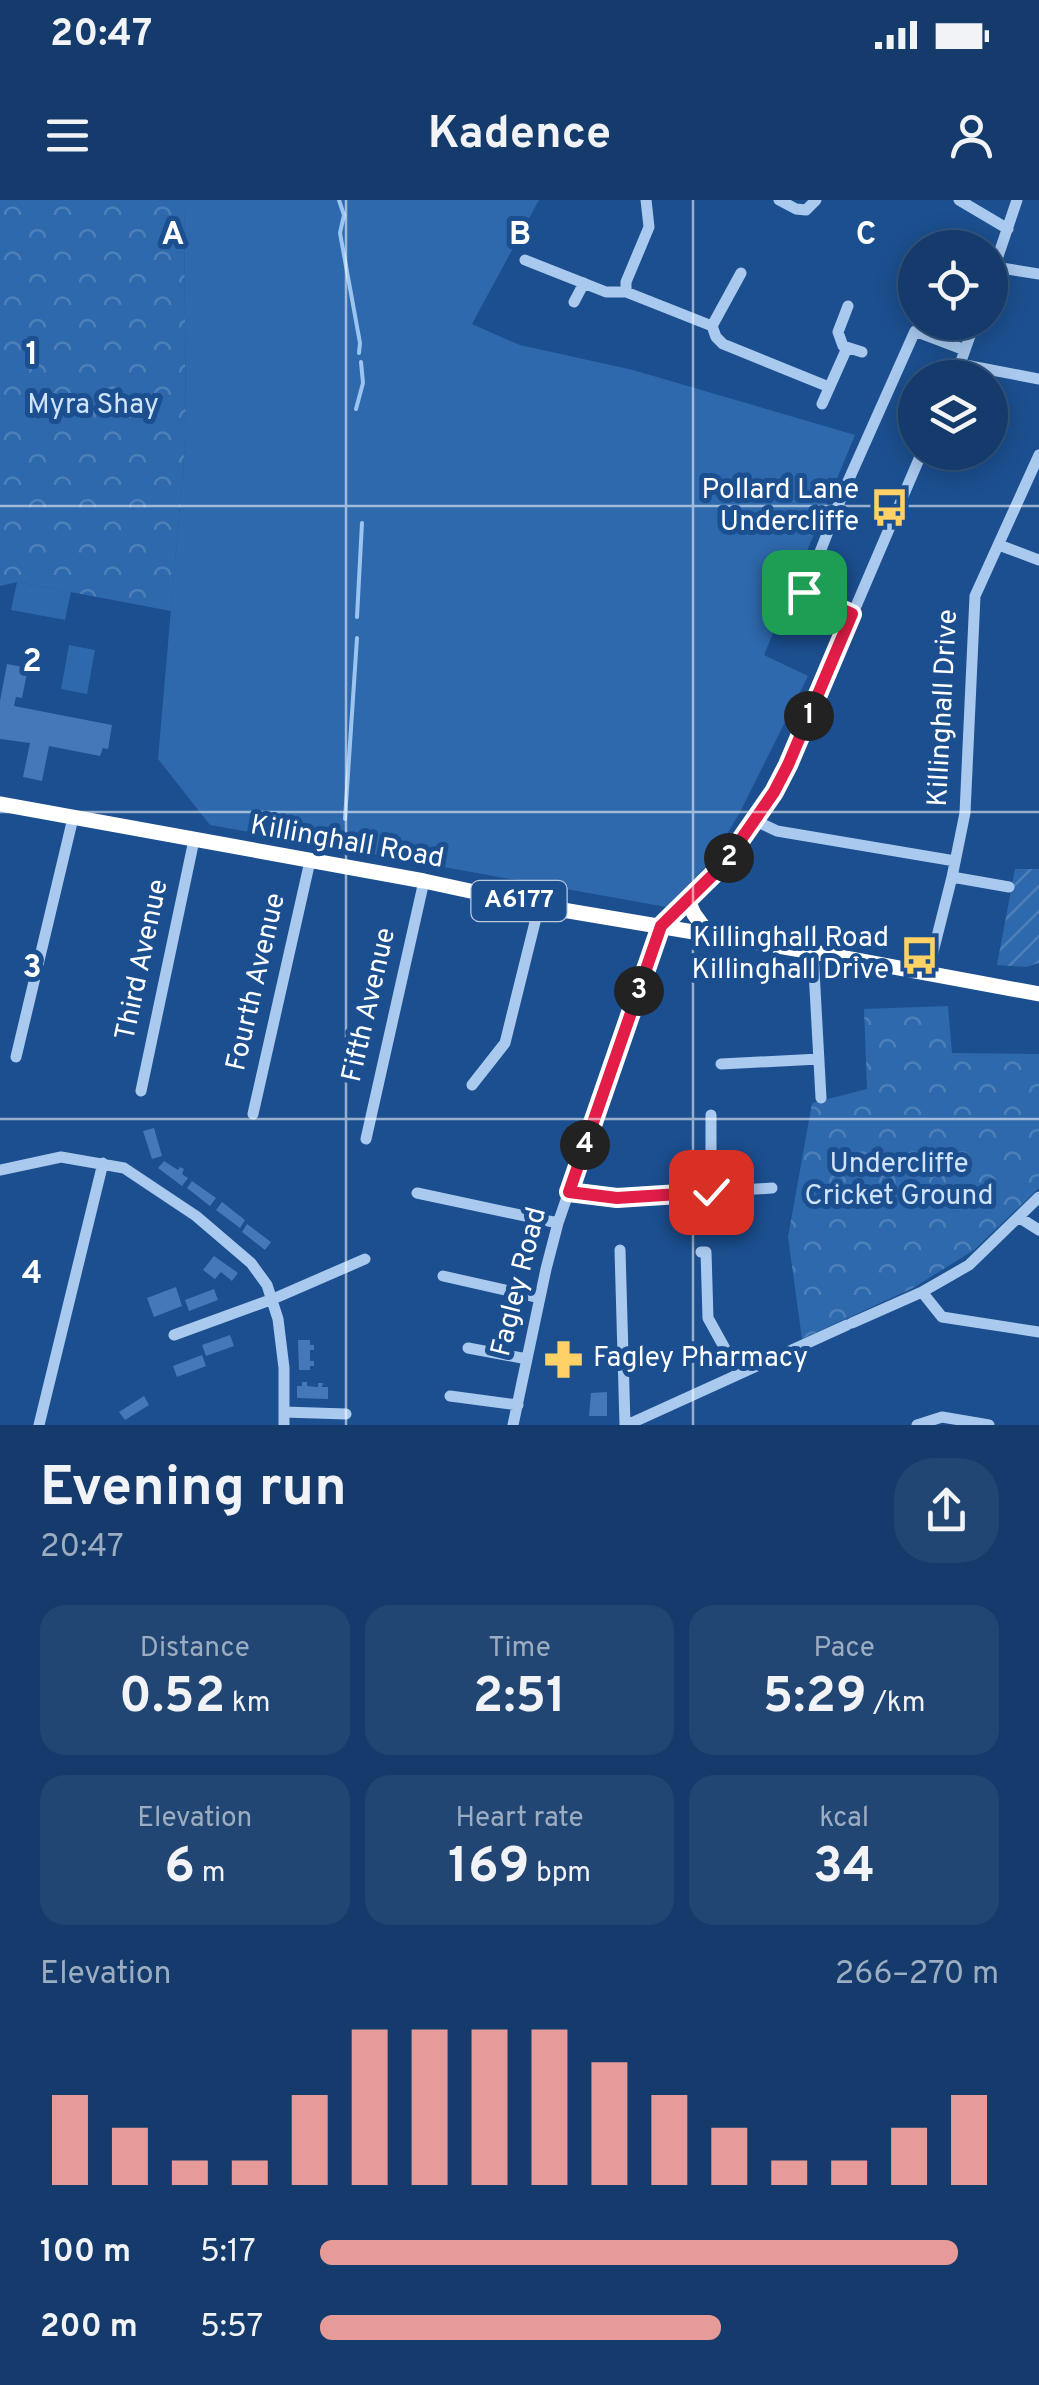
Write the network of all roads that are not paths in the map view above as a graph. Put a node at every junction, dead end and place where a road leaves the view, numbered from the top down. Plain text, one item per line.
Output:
1 (646, 200) edge
2 (779, 200) edge
3 (816, 200) edge
4 (960, 200) edge
5 (1016, 200) edge
6 (1008, 229) joint
7 (526, 260) dead end
8 (1008, 268) edge
9 (741, 273) dead end
10 (1039, 274) edge
11 (584, 283) junction
12 (626, 292) junction
13 (574, 302) dead end
14 (848, 306) dead end
15 (712, 326) junction
16 (969, 340) edge
17 (847, 348) junction
18 (965, 350) junction
19 (862, 352) dead end
20 (961, 360) edge
21 (1008, 374) edge
22 (1039, 380) edge
23 (829, 387) junction
24 (822, 404) dead end
25 (1039, 456) edge
26 (914, 470) edge
27 (999, 545) junction
28 (1039, 560) edge
29 (852, 614) junction
30 (0, 804) edge
31 (73, 818) junction
32 (756, 821) junction
33 (194, 840) junction
34 (310, 861) junction
35 (955, 861) junction
36 (952, 877) junction
37 (424, 881) junction
38 (1009, 887) dead end
39 (687, 899) junction
40 (539, 906) junction
41 (661, 926) junction
42 (710, 936) junction
43 (814, 952) junction
44 (928, 972) junction
45 (1039, 994) edge
46 (16, 1058) dead end
47 (819, 1059) junction
48 (722, 1064) dead end
49 (472, 1085) dead end
50 (141, 1091) dead end
51 (821, 1098) dead end
52 (253, 1114) dead end
53 (711, 1115) dead end
54 (366, 1139) dead end
55 (103, 1163) junction
56 (0, 1170) edge
57 (772, 1188) dead end
58 (417, 1192) dead end
59 (569, 1192) junction
60 (711, 1192) junction
61 (1039, 1197) edge
62 (1020, 1218) junction
63 (558, 1223) junction
64 (1039, 1230) edge
65 (620, 1250) dead end
66 (701, 1252) dead end
67 (365, 1258) dead end
68 (442, 1276) dead end
69 (922, 1292) junction
70 (540, 1298) junction
71 (273, 1299) junction
72 (1039, 1332) edge
73 (174, 1335) dead end
74 (468, 1348) dead end
75 (527, 1359) junction
76 (738, 1374) junction
77 (450, 1396) dead end
78 (518, 1405) junction
79 (346, 1414) dead end
80 (284, 1418) edge
81 (39, 1425) edge
82 (513, 1425) edge
83 (626, 1425) edge
84 (918, 1425) edge
85 (989, 1425) edge

1 - 12 street
2 - 3 street
4 - 6 street
5 - 6 street
7 - 11 street
8 - 10 street
9 - 15 street
11 - 12 street
11 - 13 street
12 - 15 street
14 - 17 street
15 - 23 street
16 - 18 street
17 - 19 street
17 - 23 street
18 - 20 street
18 - 29 street
21 - 22 street
23 - 24 street
25 - 27 street, Killinghall Drive
26 - 29 street
27 - 28 street
27 - 35 street, Killinghall Drive
29 - 32 street
30 - 31 highway, Killinghall Road / A6177
31 - 33 highway, Killinghall Road / A6177
31 - 46 street
32 - 35 street
32 - 39 street
33 - 34 highway, Killinghall Road / A6177
33 - 50 street, Third Avenue
34 - 37 highway, Killinghall Road / A6177
34 - 52 street, Fourth Avenue
35 - 36 street, Killinghall Drive
36 - 38 street
36 - 44 street, Killinghall Drive
37 - 40 highway, Killinghall Road / A6177
37 - 54 street, Fifth Avenue
39 - 41 street
39 - 42 highway
40 - 41 highway, Killinghall Road / A6177
40 - 49 street
41 - 42 highway, Killinghall Road / A6177
41 - 59 street, Fagley Road
42 - 43 highway, Killinghall Road / A6177
43 - 44 highway, Killinghall Road / A6177
43 - 47 street
44 - 45 highway, Killinghall Road / A6177
47 - 48 street
47 - 51 street
53 - 60 street
55 - 56 street
55 - 71 street
55 - 81 street
57 - 60 street
58 - 63 street
59 - 60 street
59 - 63 street, Fagley Road
61 - 62 street
62 - 64 street
62 - 69 street
63 - 70 street, Fagley Road
65 - 83 street
66 - 76 street
67 - 71 street
68 - 70 street
69 - 72 street
69 - 76 street
70 - 75 street, Fagley Road
71 - 73 street
71 - 80 street
74 - 75 street
75 - 78 street, Fagley Road
76 - 83 street
77 - 78 street
78 - 82 street, Fagley Road
79 - 80 street
84 - 85 street

